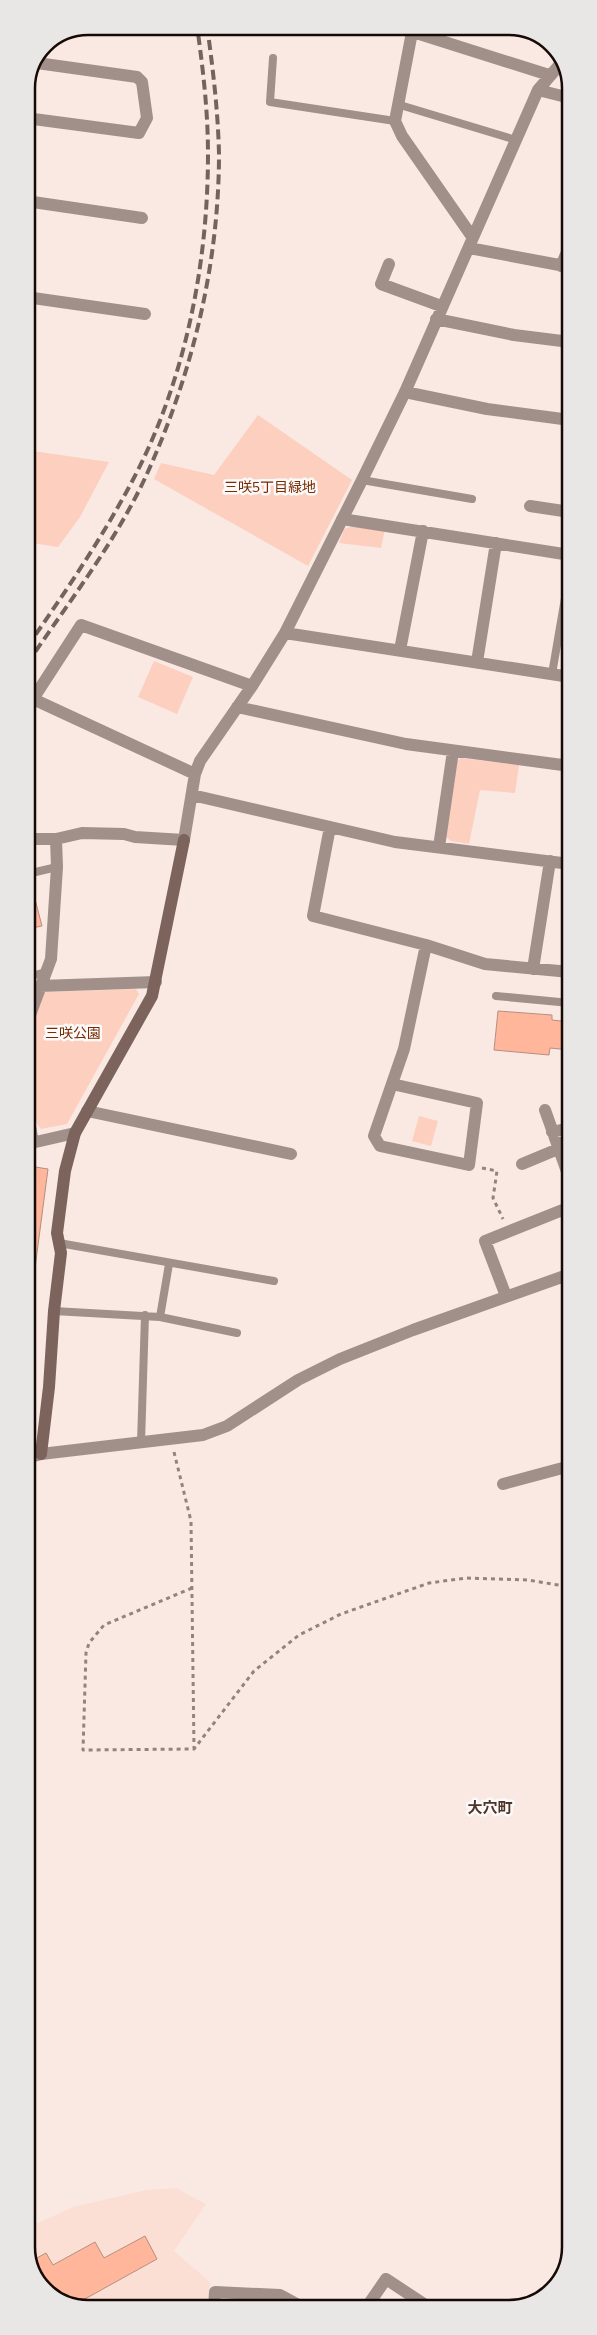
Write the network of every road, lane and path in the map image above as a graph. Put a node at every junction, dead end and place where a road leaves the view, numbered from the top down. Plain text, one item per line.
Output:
1 (412, 35) edge
2 (428, 35) edge
3 (273, 58) dead end
4 (41, 64) edge
5 (557, 67) edge
6 (549, 75) junction
7 (538, 90) junction
8 (562, 96) edge
9 (400, 105) junction
10 (35, 119) edge
11 (395, 120) junction
12 (516, 140) junction
13 (35, 202) edge
14 (142, 218) dead end
15 (471, 243) junction
16 (389, 264) dead end
17 (562, 266) edge
18 (35, 298) edge
19 (441, 306) junction
20 (145, 314) dead end
21 (436, 319) junction
22 (562, 341) edge
23 (405, 392) junction
24 (562, 419) edge
25 (362, 480) junction
26 (472, 499) dead end
27 (530, 506) dead end
28 (562, 511) edge
29 (342, 519) junction
30 (423, 532) junction
31 (496, 543) junction
32 (562, 554) edge
33 (562, 616) edge
34 (285, 633) junction
35 (400, 650) junction
36 (477, 662) junction
37 (552, 674) junction
38 (562, 676) edge
39 (252, 686) junction
40 (35, 696) edge
41 (35, 706) edge
42 (237, 708) junction
43 (453, 751) junction
44 (562, 765) edge
45 (195, 774) junction
46 (192, 794) junction
47 (330, 827) junction
48 (35, 839) edge
49 (56, 839) junction
50 (184, 840) junction
51 (439, 848) junction
52 (550, 861) junction
53 (562, 863) edge
54 (57, 867) junction
55 (35, 872) edge
56 (426, 945) junction
57 (533, 969) junction
58 (562, 971) edge
59 (46, 972) junction
60 (35, 975) edge
61 (156, 982) junction
62 (40, 986) junction
63 (496, 996) dead end
64 (35, 1000) edge
65 (562, 1001) edge
66 (392, 1084) junction
67 (545, 1110) dead end
68 (88, 1111) junction
69 (562, 1130) edge
70 (552, 1132) junction
71 (75, 1133) junction
72 (35, 1142) edge
73 (558, 1149) junction
74 (291, 1154) dead end
75 (562, 1159) edge
76 (522, 1164) dead end
77 (469, 1165) junction
78 (562, 1210) edge
79 (509, 1231) junction
80 (59, 1243) junction
81 (169, 1264) junction
82 (562, 1277) edge
83 (274, 1281) dead end
84 (506, 1296) junction
85 (54, 1311) junction
86 (145, 1315) junction
87 (160, 1317) junction
88 (237, 1333) dead end
89 (171, 1441) junction
90 (141, 1443) junction
91 (41, 1454) junction
92 (35, 1456) edge
93 (562, 1468) edge
94 (503, 1484) dead end
95 (562, 1586) edge
96 (192, 1588) junction
97 (194, 1749) junction
98 (214, 2300) edge
99 (289, 2300) edge
100 (372, 2300) edge
101 (418, 2300) edge

1 - 9 street
2 - 6 street
3 - 11 lane
4 - 10 street
5 - 6 street
6 - 7 street
7 - 8 street
7 - 12 street
9 - 11 street
9 - 12 lane
11 - 15 street
12 - 15 street
13 - 14 street
15 - 17 street
15 - 19 street
16 - 19 street
18 - 20 street
19 - 21 street
21 - 22 street
21 - 23 street
23 - 24 street
23 - 25 street
25 - 26 lane
25 - 29 street
27 - 28 street
29 - 30 street
29 - 34 street
30 - 31 street
30 - 35 street
31 - 32 street
31 - 36 street
33 - 37 lane
34 - 35 street
34 - 39 street
35 - 36 street
36 - 37 street
37 - 38 street
39 - 40 street
39 - 42 street
41 - 45 street
42 - 43 street
42 - 45 street
43 - 44 street
43 - 51 street
45 - 46 street
46 - 47 street
46 - 50 street
47 - 51 street
47 - 56 street
48 - 49 street
49 - 50 street
49 - 54 street
50 - 61 street
51 - 52 street
52 - 53 street
52 - 57 street
54 - 55 lane
54 - 59 street
56 - 57 street
56 - 66 street
57 - 58 street
59 - 60 lane
59 - 62 street
61 - 62 street
61 - 68 street
62 - 64 street
63 - 65 lane
66 - 77 street
66 - 77 street
67 - 70 street
68 - 71 street
68 - 74 street
69 - 70 street
70 - 73 street
71 - 72 street
71 - 80 street
73 - 75 street
73 - 76 street
77 - 79 path
78 - 79 street
79 - 84 street
80 - 81 lane
80 - 85 street
81 - 83 lane
81 - 87 lane
82 - 84 street
84 - 89 street
85 - 86 lane
85 - 91 street
86 - 87 lane
86 - 90 lane
87 - 88 lane
89 - 90 street
89 - 96 path
90 - 91 street
91 - 92 street
93 - 94 street
95 - 97 path
96 - 97 path
96 - 97 path
98 - 99 street
100 - 101 street

